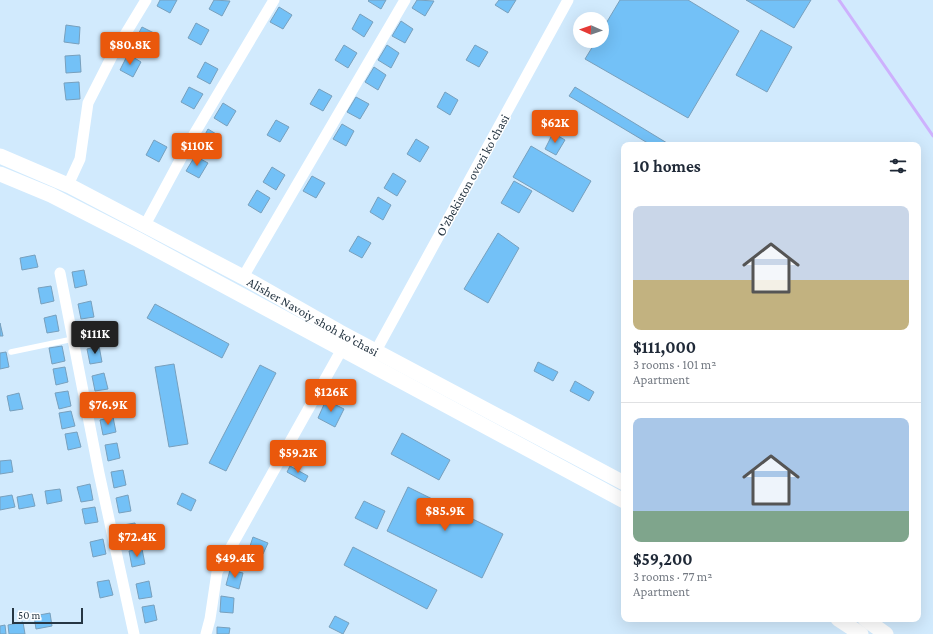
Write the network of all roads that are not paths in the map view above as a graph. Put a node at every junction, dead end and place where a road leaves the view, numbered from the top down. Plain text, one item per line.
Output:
1 (146, 0) edge
2 (274, 0) edge
3 (405, 0) edge
4 (568, 0) edge
5 (0, 156) edge
6 (0, 174) edge
7 (68, 185) junction
8 (145, 225) junction
9 (60, 273) dead end
10 (243, 277) junction
11 (73, 339) junction
12 (345, 343) junction
13 (11, 352) dead end
14 (372, 358) junction
15 (621, 482) edge
16 (621, 499) edge
17 (843, 622) edge
18 (869, 622) edge
19 (134, 634) edge
20 (206, 634) edge
21 (861, 634) edge
22 (886, 634) edge

1 - 7 street
2 - 8 street
3 - 10 street
4 - 14 street, O'zbekiston ovozi ko'chasi
5 - 7 main road, Alisher Navoiy shoh ko'chasi
6 - 12 main road, Alisher Navoiy shoh ko'chasi
7 - 8 main road, Alisher Navoiy shoh ko'chasi
8 - 10 main road, Alisher Navoiy shoh ko'chasi
9 - 11 street
10 - 12 main road, Alisher Navoiy shoh ko'chasi
11 - 13 lane
11 - 19 street
12 - 14 main road, Alisher Navoiy shoh ko'chasi
12 - 20 street
14 - 15 main road, Alisher Navoiy shoh ko'chasi
14 - 16 main road, Alisher Navoiy shoh ko'chasi
17 - 21 main road
18 - 22 main road

